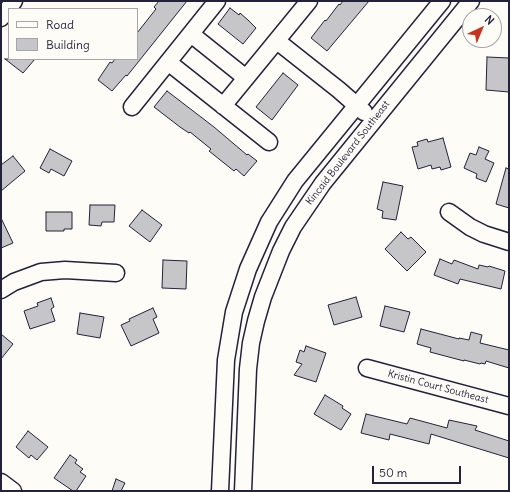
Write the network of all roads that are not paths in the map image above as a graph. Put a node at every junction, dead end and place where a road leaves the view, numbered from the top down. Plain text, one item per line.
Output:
1 (217, 1) edge
2 (309, 1) edge
3 (442, 1) edge
4 (471, 1) edge
5 (8, 9) edge
6 (1, 18) edge
7 (191, 34) junction
8 (277, 41) junction
9 (168, 62) junction
10 (246, 78) junction
11 (223, 106) junction
12 (357, 106) junction
13 (132, 107) dead end
14 (373, 120) junction
15 (269, 142) dead end
16 (449, 212) dead end
17 (509, 242) edge
18 (116, 273) dead end
19 (1, 290) edge
20 (367, 368) dead end
21 (509, 406) edge
22 (1, 482) edge
23 (13, 491) edge
24 (220, 491) edge
25 (243, 491) edge

1 - 7 street
2 - 8 street
3 - 12 street
4 - 14 street, Kincaid Boulevard Southeast
5 - 6 street
7 - 9 street
7 - 10 street
8 - 10 street
8 - 12 street
9 - 11 street
9 - 13 street
10 - 11 street
11 - 15 street
12 - 14 street
12 - 24 street
14 - 25 street, Kincaid Boulevard Southeast
16 - 17 street
18 - 19 street
20 - 21 street, Kristin Court Southeast
22 - 23 street

